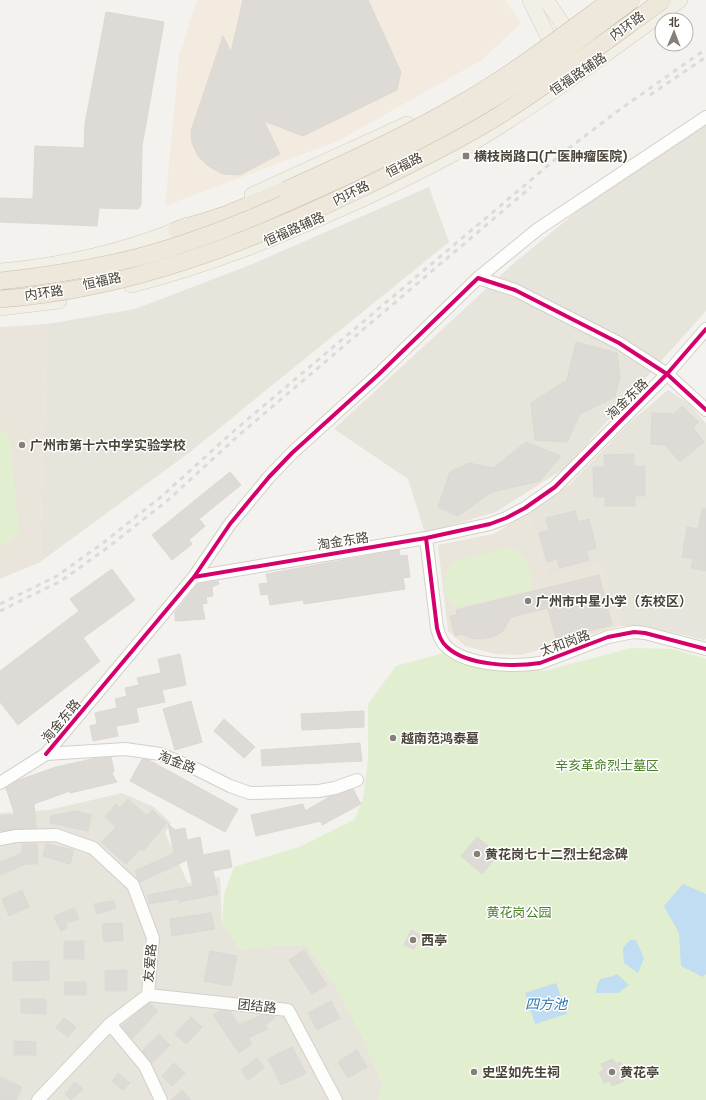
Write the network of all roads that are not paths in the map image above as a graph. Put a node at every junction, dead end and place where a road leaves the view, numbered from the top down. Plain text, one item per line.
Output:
1 (530, 0) edge
2 (546, 0) edge
3 (611, 0) edge
4 (615, 0) edge
5 (632, 0) edge
6 (637, 0) edge
7 (663, 0) edge
8 (680, 0) edge
9 (569, 31) junction
10 (551, 44) junction
11 (582, 56) junction
12 (558, 58) junction
13 (706, 117) edge
14 (177, 230) junction
15 (154, 255) junction
16 (0, 271) edge
17 (478, 278) junction
18 (0, 282) edge
19 (0, 298) edge
20 (0, 308) edge
21 (706, 329) edge
22 (667, 374) junction
23 (706, 410) edge
24 (426, 538) junction
25 (194, 577) junction
26 (706, 649) edge
27 (46, 754) junction
28 (357, 780) dead end
29 (0, 783) edge
30 (0, 840) edge
31 (148, 995) junction
32 (110, 1024) junction
33 (38, 1100) edge
34 (161, 1100) edge
35 (336, 1100) edge

1 - 10 main road
2 - 9 main road
3 - 14 highway, bridge
4 - 9 main road
5 - 18 highway, 内环路, bridge
6 - 11 main road, 恒福路
7 - 11 main road, 恒福路
7 - 19 highway, 内环路, bridge
8 - 11 main road, 恒福路辅路
9 - 10 main road
9 - 11 main road
10 - 12 main road
10 - 14 main road
11 - 12 main road, 恒福路
11 - 19 main road, 恒福路
11 - 20 main road, 恒福路辅路
12 - 15 main road, 恒福路
13 - 17 street
14 - 15 main road
14 - 16 main road
15 - 18 main road, 恒福路
17 - 22 street
17 - 25 street
21 - 22 street, 淘金东路
22 - 23 street
22 - 24 street, 淘金东路
24 - 25 street, 淘金东路
24 - 26 street, 太和岗路
25 - 27 street, 淘金东路
27 - 28 street, 淘金路
27 - 29 street, 淘金路
30 - 31 street, 友爱路
31 - 32 street, 友爱路
31 - 35 street, 团结路
32 - 33 street, 友爱路
32 - 34 street

